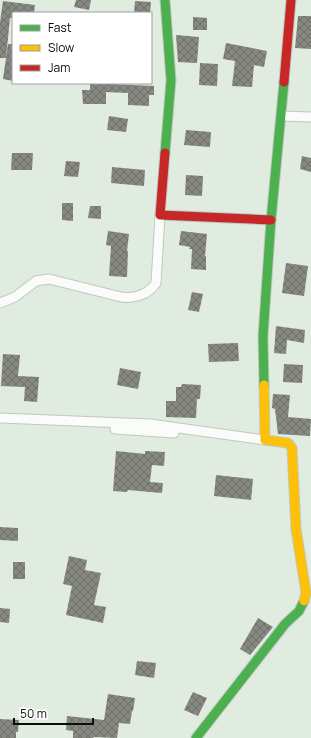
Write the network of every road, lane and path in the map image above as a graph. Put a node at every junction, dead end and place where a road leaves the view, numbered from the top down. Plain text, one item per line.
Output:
1 (165, 0) edge
2 (291, 0) edge
3 (281, 116) junction
4 (311, 117) edge
5 (160, 215) junction
6 (271, 220) junction
7 (0, 303) edge
8 (0, 418) edge
9 (0, 424) edge
10 (265, 440) junction
11 (196, 738) edge

1 - 5 street
2 - 3 street
3 - 4 street
3 - 6 street
5 - 6 street
5 - 7 street
6 - 10 street
8 - 10 street
9 - 10 street
10 - 11 street

